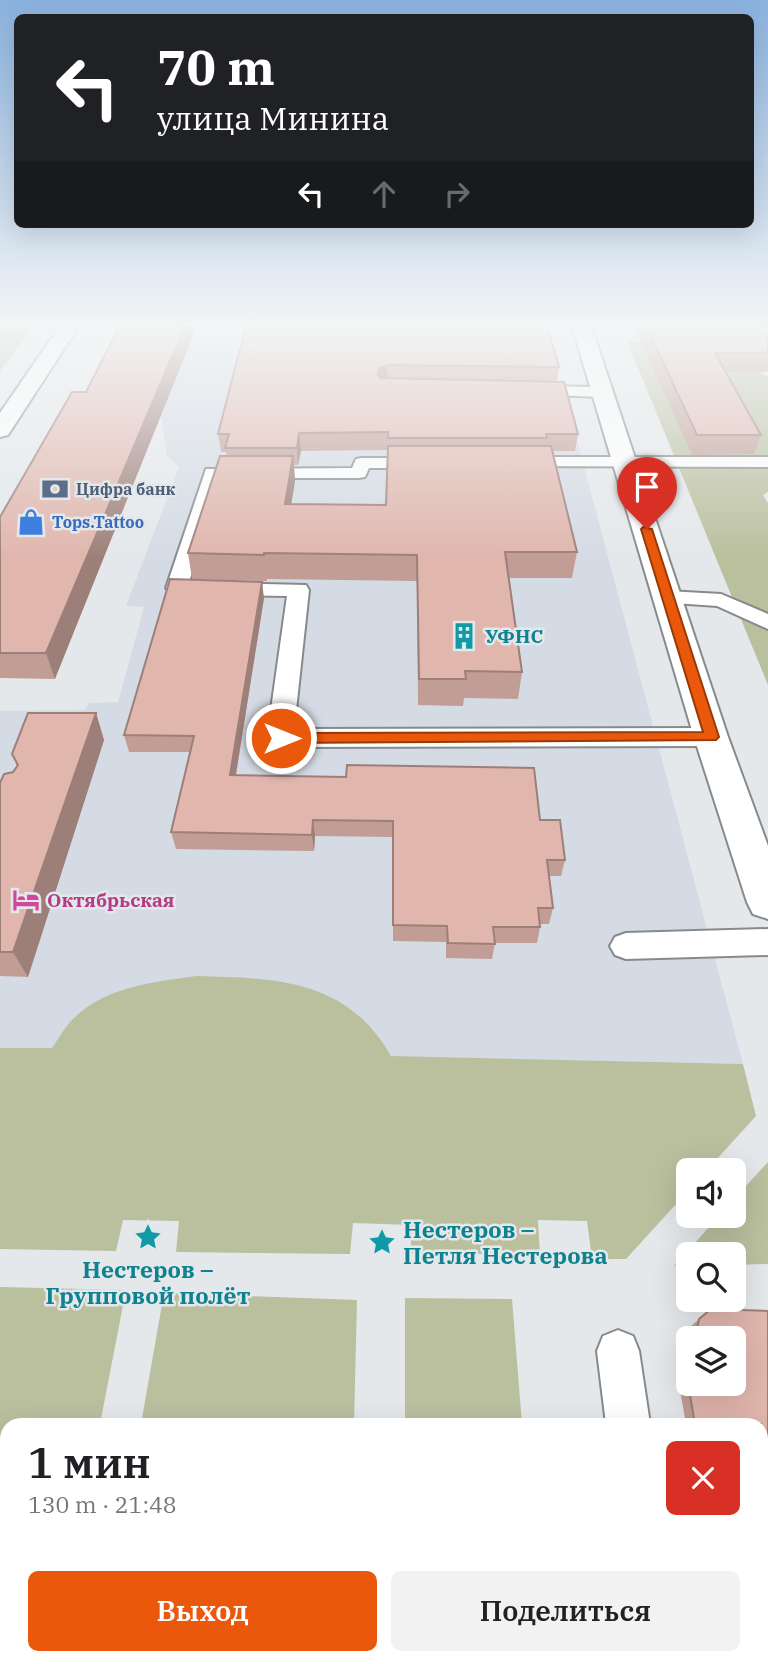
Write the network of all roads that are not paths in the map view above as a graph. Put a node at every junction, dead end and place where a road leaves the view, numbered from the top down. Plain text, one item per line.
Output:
1 (18, 404) edge
2 (606, 404) edge
3 (0, 430) edge
4 (626, 462) junction
5 (768, 462) edge
6 (441, 463) edge
7 (494, 463) edge
8 (667, 597) junction
9 (768, 622) edge
10 (711, 737) junction
11 (768, 902) edge
12 (768, 942) edge
13 (626, 946) dead end
14 (618, 1351) dead end
15 (627, 1418) edge

1 - 3 street
2 - 4 street
4 - 5 lane
4 - 7 lane
4 - 8 street
6 - 10 lane
8 - 9 lane
8 - 10 street
10 - 11 street
12 - 13 lane
14 - 15 lane

